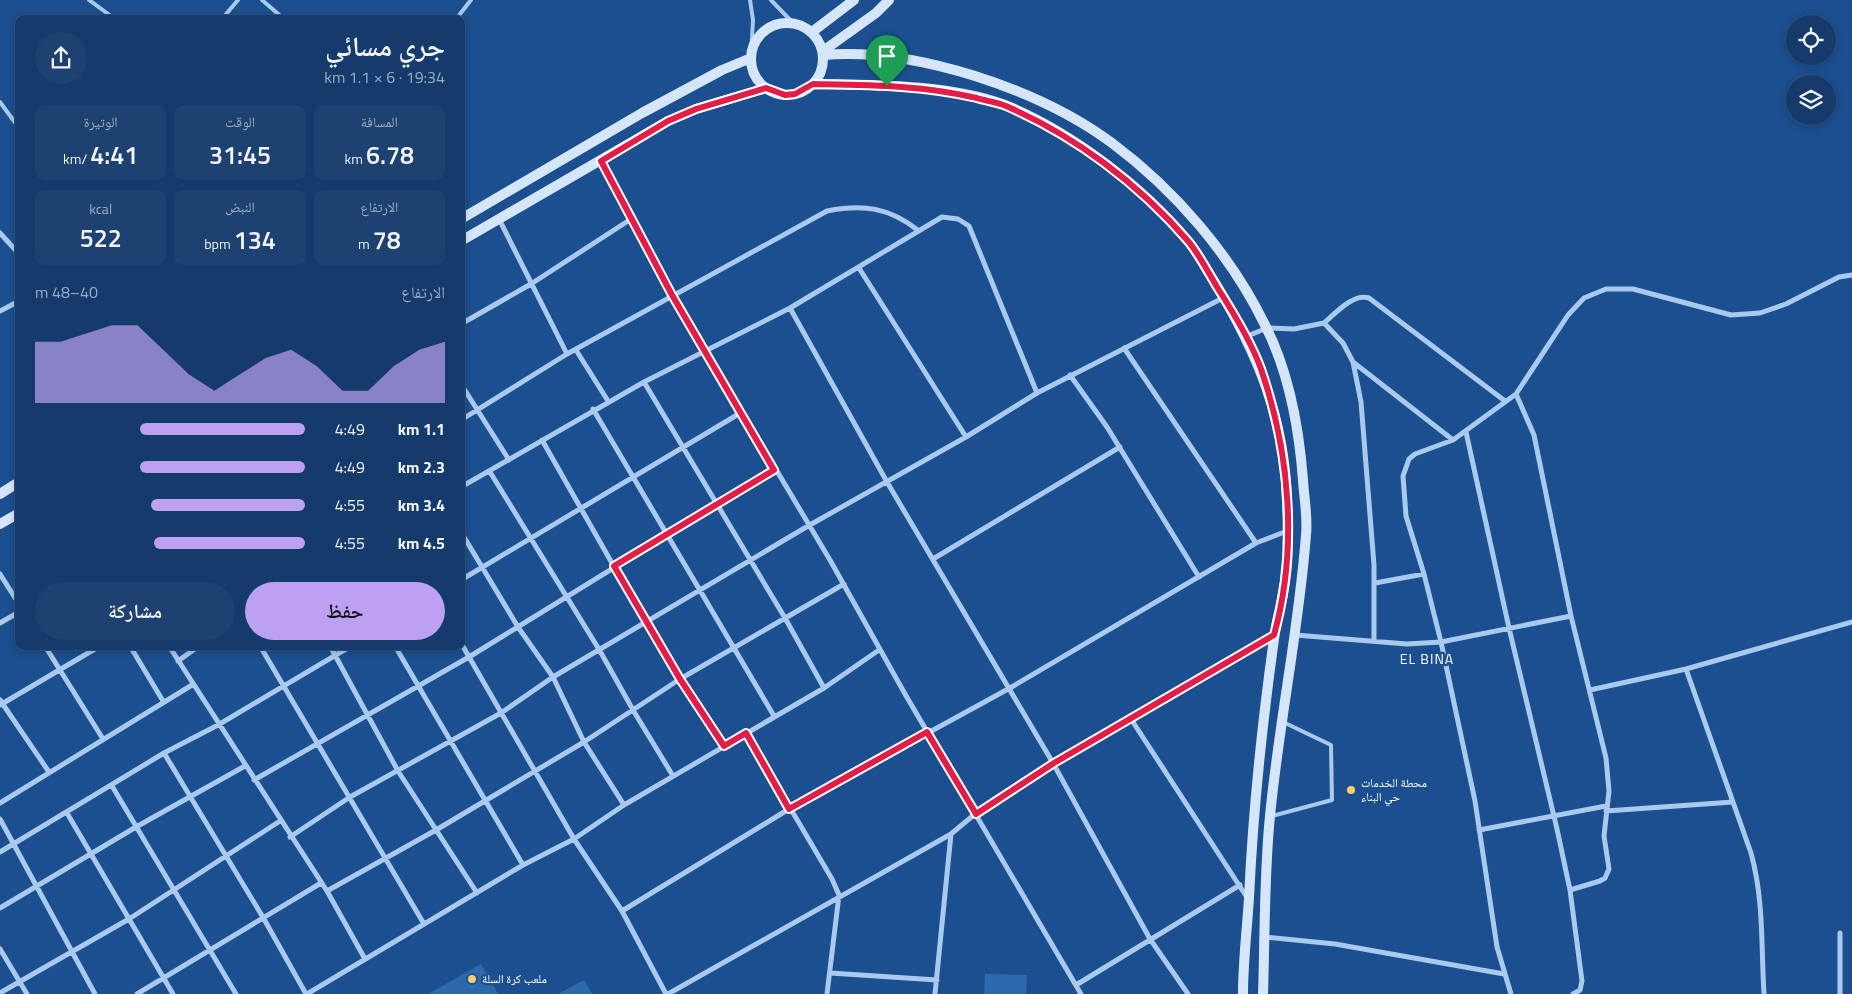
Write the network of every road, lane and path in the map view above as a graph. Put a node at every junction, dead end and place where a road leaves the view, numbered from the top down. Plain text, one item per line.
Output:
1 (89, 0) edge
2 (238, 0) edge
3 (262, 0) edge
4 (471, 0) edge
5 (750, 0) edge
6 (772, 0) edge
7 (854, 0) edge
8 (890, 0) edge
9 (110, 15) edge
10 (225, 15) edge
11 (279, 15) edge
12 (459, 15) edge
13 (794, 24) junction
14 (812, 32) junction
15 (823, 53) junction
16 (751, 56) junction
17 (813, 84) junction
18 (766, 88) junction
19 (0, 102) edge
20 (15, 123) edge
21 (601, 161) junction
22 (465, 217) edge
23 (499, 219) junction
24 (631, 219) junction
25 (919, 230) junction
26 (0, 233) edge
27 (465, 239) edge
28 (15, 250) edge
29 (859, 268) junction
30 (1852, 275) edge
31 (532, 284) junction
32 (672, 295) junction
33 (1224, 298) junction
34 (15, 303) edge
35 (790, 308) junction
36 (0, 311) edge
37 (465, 322) edge
38 (1324, 323) junction
39 (1267, 328) junction
40 (1245, 336) junction
41 (1124, 348) junction
42 (576, 350) junction
43 (705, 350) junction
44 (567, 354) junction
45 (1352, 362) junction
46 (1070, 375) junction
47 (644, 382) junction
48 (465, 390) edge
49 (1037, 393) junction
50 (1516, 394) junction
51 (608, 401) junction
52 (1505, 401) junction
53 (593, 410) junction
54 (478, 411) junction
55 (742, 412) junction
56 (465, 418) edge
57 (1466, 432) junction
58 (966, 437) junction
59 (542, 440) junction
60 (1453, 440) junction
61 (681, 447) junction
62 (1120, 447) junction
63 (509, 460) junction
64 (774, 470) junction
65 (490, 472) junction
66 (632, 477) junction
67 (887, 482) junction
68 (15, 485) edge
69 (465, 485) edge
70 (0, 494) edge
71 (717, 506) junction
72 (581, 508) junction
73 (15, 515) edge
74 (0, 524) edge
75 (808, 526) junction
76 (1287, 531) junction
77 (666, 536) junction
78 (531, 537) junction
79 (465, 539) edge
80 (1256, 543) junction
81 (933, 559) junction
82 (750, 562) junction
83 (614, 566) junction
84 (482, 567) junction
85 (0, 574) edge
86 (1424, 574) junction
87 (1199, 577) junction
88 (465, 578) edge
89 (1375, 583) junction
90 (844, 584) junction
91 (700, 591) junction
92 (567, 595) junction
93 (15, 598) edge
94 (15, 614) edge
95 (1571, 616) junction
96 (785, 618) junction
97 (1852, 622) edge
98 (0, 623) edge
99 (646, 623) junction
100 (518, 627) junction
101 (1509, 628) junction
102 (1274, 635) junction
103 (1295, 636) junction
104 (1374, 641) junction
105 (1441, 642) junction
106 (734, 648) junction
107 (47, 650) edge
108 (94, 650) edge
109 (132, 650) edge
110 (171, 650) edge
111 (193, 650) edge
112 (262, 650) edge
113 (332, 650) edge
114 (344, 650) edge
115 (397, 650) edge
116 (465, 650) edge
117 (879, 650) junction
118 (600, 651) junction
119 (335, 655) junction
120 (469, 657) junction
121 (178, 661) junction
122 (1686, 669) junction
123 (60, 671) junction
124 (553, 677) junction
125 (680, 679) junction
126 (192, 685) junction
127 (284, 685) junction
128 (418, 686) junction
129 (824, 688) junction
130 (1010, 688) junction
131 (1590, 690) junction
132 (163, 701) junction
133 (1, 703) edge
134 (632, 710) junction
135 (501, 713) junction
136 (368, 716) junction
137 (774, 716) junction
138 (1131, 719) junction
139 (1283, 722) junction
140 (218, 725) junction
141 (927, 732) junction
142 (746, 733) junction
143 (103, 739) junction
144 (450, 741) junction
145 (584, 742) junction
146 (317, 744) junction
147 (724, 746) junction
148 (164, 753) junction
149 (1054, 763) junction
150 (245, 766) junction
151 (398, 771) junction
152 (533, 771) junction
153 (49, 772) junction
154 (673, 776) junction
155 (254, 780) junction
156 (112, 786) junction
157 (190, 797) junction
158 (350, 798) junction
159 (485, 800) junction
160 (1733, 802) junction
161 (0, 803) edge
162 (624, 805) junction
163 (1606, 808) junction
164 (789, 809) junction
165 (67, 813) junction
166 (976, 814) junction
167 (1554, 814) junction
168 (1270, 816) junction
169 (0, 820) edge
170 (280, 821) junction
171 (136, 827) junction
172 (436, 830) junction
173 (1479, 830) junction
174 (951, 834) junction
175 (290, 837) junction
176 (574, 838) junction
177 (14, 843) junction
178 (0, 852) edge
179 (91, 854) junction
180 (224, 856) junction
181 (385, 859) junction
182 (523, 865) junction
183 (321, 883) junction
184 (1240, 885) junction
185 (37, 886) junction
186 (1570, 890) junction
187 (173, 891) junction
188 (327, 891) junction
189 (477, 893) junction
190 (839, 895) junction
191 (1249, 901) junction
192 (0, 908) edge
193 (622, 911) junction
194 (129, 919) junction
195 (264, 919) junction
196 (424, 924) junction
197 (1840, 933) dead end
198 (1265, 937) junction
199 (1150, 939) junction
200 (0, 949) edge
201 (211, 951) junction
202 (72, 953) junction
203 (365, 959) junction
204 (830, 973) junction
205 (1504, 974) junction
206 (164, 978) junction
207 (937, 980) junction
208 (19, 981) junction
209 (1076, 985) junction
210 (0, 993) edge
211 (27, 994) edge
212 (95, 994) edge
213 (137, 994) edge
214 (173, 994) edge
215 (236, 994) edge
216 (306, 994) edge
217 (667, 994) edge
218 (827, 994) edge
219 (935, 994) edge
220 (1081, 994) edge
221 (1188, 994) edge
222 (1243, 994) edge
223 (1263, 994) edge
224 (1511, 994) edge
225 (1573, 994) edge
226 (1764, 994) edge
227 (1840, 994) edge

1 - 9 lane
2 - 10 lane
3 - 11 lane
4 - 12 lane
5 - 16 lane
6 - 13 lane
7 - 14 main road
8 - 15 main road
13 - 14 main road
13 - 16 main road
14 - 15 main road
15 - 17 main road
15 - 39 main road
16 - 18 main road
16 - 22 main road
17 - 18 main road
17 - 33 main road
18 - 21 main road
19 - 20 lane
21 - 23 main road
21 - 24 street
23 - 27 main road
23 - 31 street
24 - 31 street
24 - 32 street
25 - 29 street
25 - 32 street
25 - 49 street
26 - 28 street
29 - 35 street
29 - 58 street
30 - 50 street
31 - 37 street
31 - 44 street
32 - 42 street
32 - 43 street
33 - 40 main road
33 - 41 street
34 - 36 street
35 - 43 street
35 - 67 street
38 - 39 street
38 - 45 street
38 - 52 street
39 - 40 street
39 - 103 main road
40 - 76 main road
41 - 46 street
41 - 80 street
42 - 44 street
42 - 51 street
43 - 47 street
43 - 55 street
44 - 54 street
45 - 60 street
45 - 89 street
46 - 49 street
46 - 62 street
47 - 51 street
47 - 61 street
48 - 54 street
49 - 58 street
50 - 52 street
50 - 95 street
51 - 53 street
52 - 57 street
53 - 59 street
53 - 66 street
54 - 56 street
54 - 63 street
55 - 61 street
55 - 64 street
57 - 60 street
57 - 101 street
58 - 67 street
59 - 63 street
59 - 72 street
60 - 86 street
61 - 66 street
61 - 71 street
62 - 81 street
62 - 87 street
63 - 65 street
64 - 71 street
64 - 75 street
65 - 69 street
65 - 78 street
66 - 72 street
66 - 77 street
67 - 75 street
67 - 81 street
68 - 70 main road
71 - 77 street
71 - 82 street
72 - 78 street
72 - 83 street
73 - 74 main road
75 - 82 street
75 - 90 street
76 - 80 street
76 - 102 main road
77 - 83 street
77 - 91 street
78 - 84 street
78 - 92 street
79 - 84 street
80 - 87 street
81 - 130 street
82 - 91 street
82 - 96 street
83 - 92 street
83 - 99 street
84 - 88 street
84 - 100 street
85 - 93 street
86 - 89 street
86 - 105 street
87 - 130 street
89 - 104 street
90 - 96 street
90 - 117 street
91 - 99 street
91 - 106 street
92 - 100 street
92 - 118 street
94 - 98 street
95 - 101 street
95 - 131 street
96 - 106 street
96 - 129 street
97 - 122 street
99 - 118 street
99 - 125 street
100 - 120 street
100 - 124 street
101 - 105 street
101 - 167 street
102 - 138 street
102 - 191 main road
103 - 104 street
103 - 139 main road
104 - 105 street
105 - 173 street
106 - 125 street
106 - 137 street
107 - 123 street
108 - 123 street
109 - 132 street
110 - 121 street
111 - 121 street
112 - 127 street
113 - 119 street
114 - 119 street
115 - 128 street
116 - 120 street
117 - 129 street
117 - 141 street
118 - 124 street
118 - 134 street
119 - 127 street
119 - 136 street
120 - 128 street
120 - 135 street
121 - 126 street
122 - 131 street
122 - 160 street
123 - 133 street
123 - 143 street
124 - 135 street
124 - 145 street
125 - 134 street
125 - 147 street
126 - 132 street
126 - 140 street
127 - 140 street
127 - 146 street
128 - 136 street
128 - 144 street
129 - 137 street
130 - 141 street
130 - 149 street
131 - 163 street
132 - 143 street
133 - 153 street
134 - 145 street
134 - 154 street
135 - 144 street
135 - 152 street
136 - 146 street
136 - 151 street
137 - 142 street
138 - 149 street
138 - 184 street
139 - 168 main road
139 - 168 lane
140 - 148 street
140 - 150 street
141 - 164 street
141 - 166 street
142 - 147 street
142 - 164 street
143 - 153 street
144 - 151 street
144 - 159 street
145 - 152 street
145 - 162 street
146 - 155 street
146 - 158 street
147 - 154 street
148 - 156 street
148 - 157 street
149 - 166 street
149 - 199 street
150 - 155 street
150 - 157 street
151 - 158 street
151 - 172 street
152 - 159 street
152 - 176 street
153 - 161 street
154 - 162 street
155 - 170 street
156 - 165 street
156 - 171 street
157 - 171 street
157 - 180 street
158 - 175 street
158 - 181 street
159 - 172 street
159 - 182 street
160 - 163 street
160 - 226 street
162 - 176 street
163 - 167 street
163 - 186 street
164 - 190 street
164 - 193 street
165 - 177 street
165 - 179 street
166 - 174 street
166 - 209 street
167 - 173 street
167 - 186 street
168 - 198 main road
169 - 177 street
170 - 175 street
170 - 180 street
171 - 179 street
171 - 187 street
172 - 181 street
172 - 189 street
173 - 205 street
174 - 190 street
174 - 207 street
175 - 183 street
176 - 182 street
176 - 193 street
177 - 178 street
177 - 185 street
179 - 185 street
179 - 194 street
180 - 187 street
180 - 195 street
181 - 188 street
181 - 196 street
182 - 189 street
183 - 188 street
183 - 195 street
184 - 191 street
184 - 199 street
185 - 192 street
185 - 202 street
186 - 225 street
187 - 194 street
187 - 201 street
188 - 203 street
189 - 196 street
190 - 204 street
190 - 217 street
191 - 222 main road
193 - 217 street
194 - 202 street
194 - 206 street
195 - 201 street
195 - 216 street
196 - 203 street
197 - 227 street
198 - 205 street
198 - 223 main road
199 - 209 street
199 - 221 street
200 - 208 street
201 - 206 street
201 - 215 street
202 - 208 street
202 - 212 street
203 - 216 street
204 - 207 street
204 - 218 street
205 - 224 street
206 - 213 street
206 - 214 street
207 - 219 street
208 - 210 street
208 - 211 street
209 - 220 street

